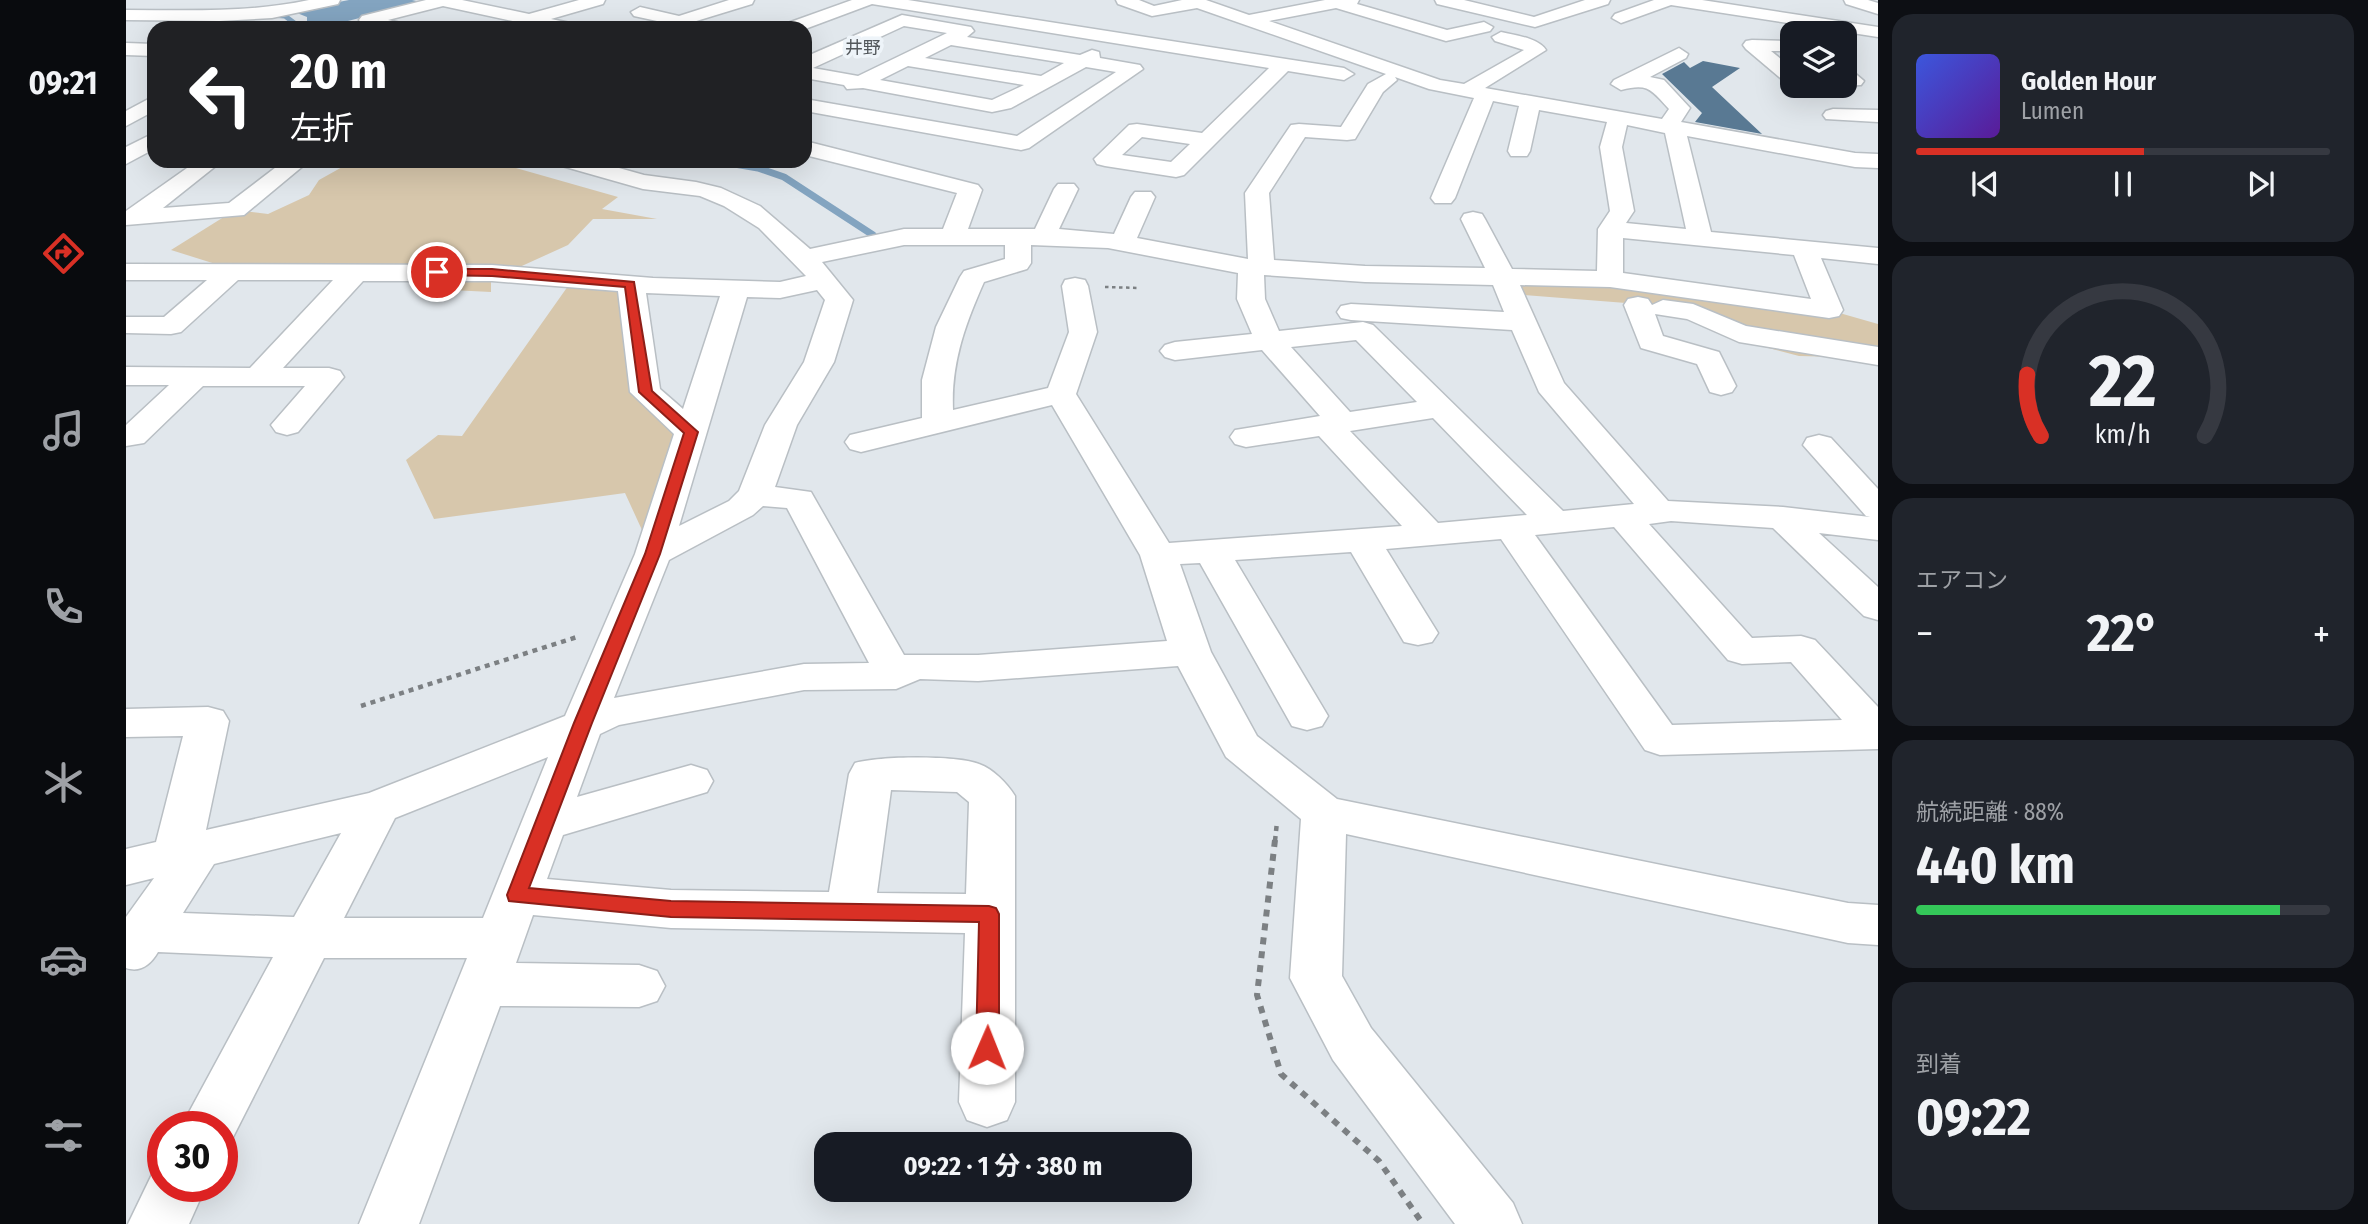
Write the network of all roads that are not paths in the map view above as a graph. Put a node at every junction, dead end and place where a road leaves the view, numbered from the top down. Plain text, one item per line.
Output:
1 (332, 0) edge
2 (441, 0) edge
3 (496, 0) edge
4 (597, 0) edge
5 (746, 0) edge
6 (868, 0) edge
7 (876, 0) edge
8 (1124, 0) edge
9 (1443, 0) edge
10 (1504, 0) edge
11 (1602, 0) edge
12 (1702, 0) edge
13 (1852, 0) edge
14 (1344, 1) edge
15 (128, 5) edge
16 (272, 5) edge
17 (1671, 5) edge
18 (471, 7) junction
19 (998, 8) edge
20 (1474, 8) junction
21 (1194, 9) edge
22 (1878, 9) edge
23 (1050, 11) dead end
24 (1733, 11) junction
25 (640, 12) dead end
26 (148, 16) junction
27 (230, 16) junction
28 (818, 18) junction
29 (1240, 18) junction
30 (1621, 18) dead end
31 (527, 20) junction
32 (221, 21) edge
33 (255, 21) edge
34 (372, 21) edge
35 (524, 21) edge
36 (532, 21) edge
37 (810, 21) edge
38 (126, 28) edge
39 (1170, 28) dead end
40 (1332, 28) dead end
41 (883, 29) junction
42 (1878, 32) edge
43 (1291, 36) junction
44 (948, 39) junction
45 (1124, 39) junction
46 (1780, 43) edge
47 (1376, 44) dead end
48 (1780, 46) edge
49 (126, 49) edge
50 (147, 50) edge
51 (1336, 52) junction
52 (1679, 54) dead end
53 (905, 60) junction
54 (1084, 60) junction
55 (812, 61) edge
56 (1284, 64) junction
57 (1780, 68) edge
58 (812, 73) edge
59 (1632, 79) junction
60 (1387, 80) junction
61 (859, 82) junction
62 (1044, 82) junction
63 (1610, 90) dead end
64 (1474, 94) junction
65 (147, 101) edge
66 (1531, 104) junction
67 (812, 105) edge
68 (812, 108) edge
69 (1833, 115) dead end
70 (1878, 116) edge
71 (1618, 119) junction
72 (126, 120) edge
73 (1671, 128) junction
74 (1207, 140) dead end
75 (147, 144) edge
76 (812, 150) edge
77 (1519, 151) dead end
78 (126, 157) edge
79 (1878, 161) edge
80 (201, 168) edge
81 (289, 168) edge
82 (595, 168) edge
83 (1066, 189) dead end
84 (1143, 197) dead end
85 (1443, 198) dead end
86 (131, 217) edge
87 (1472, 219) dead end
88 (1610, 229) junction
89 (953, 235) junction
90 (1031, 236) junction
91 (1123, 242) junction
92 (1713, 246) junction
93 (1804, 248) junction
94 (1878, 256) edge
95 (1256, 267) junction
96 (814, 269) junction
97 (126, 272) edge
98 (232, 272) junction
99 (356, 272) junction
100 (1610, 279) junction
101 (631, 284) junction
102 (1075, 286) dead end
103 (1507, 286) junction
104 (736, 289) junction
105 (1638, 305) junction
106 (1351, 312) dead end
107 (1522, 322) junction
108 (126, 326) edge
109 (1269, 341) junction
110 (1175, 351) dead end
111 (1878, 356) edge
112 (126, 376) edge
113 (196, 376) junction
114 (258, 377) junction
115 (1721, 386) dead end
116 (1061, 394) junction
117 (1440, 408) junction
118 (938, 423) junction
119 (1335, 424) junction
120 (287, 425) dead end
121 (691, 432) junction
122 (1246, 437) dead end
123 (128, 438) edge
124 (861, 442) dead end
125 (1819, 445) dead end
126 (755, 495) junction
127 (1878, 509) edge
128 (1641, 514) junction
129 (1783, 517) junction
130 (1554, 522) junction
131 (1511, 527) junction
132 (1878, 529) edge
133 (1429, 535) junction
134 (1363, 540) junction
135 (1211, 551) junction
136 (653, 554) junction
137 (1158, 555) junction
138 (1878, 608) edge
139 (1418, 633) dead end
140 (1191, 652) junction
141 (897, 676) junction
142 (1307, 716) dead end
143 (126, 723) edge
144 (583, 723) junction
145 (1878, 734) edge
146 (691, 781) dead end
147 (378, 807) junction
148 (1324, 813) junction
149 (543, 824) junction
150 (188, 851) junction
151 (126, 867) edge
152 (850, 912) junction
153 (989, 914) junction
154 (1878, 925) edge
155 (308, 938) junction
156 (499, 939) junction
157 (132, 943) edge
158 (639, 986) dead end
159 (987, 1102) dead end
160 (217, 1111) edge
161 (169, 1202) edge
162 (158, 1224) edge
163 (389, 1224) edge
164 (1492, 1224) edge

1 - 16 main road
2 - 18 main road
2 - 34 main road
3 - 18 main road
4 - 31 main road
5 - 25 main road
6 - 28 main road
7 - 19 main road
8 - 21 main road
9 - 20 main road
10 - 20 main road
11 - 20 main road
12 - 17 main road
13 - 22 main road
14 - 29 main road
14 - 64 main road
15 - 16 main road
15 - 26 main road
16 - 27 main road
16 - 33 main road
17 - 24 main road
17 - 30 main road
18 - 31 main road
19 - 23 main road
19 - 45 main road
21 - 29 main road
24 - 42 main road
24 - 46 main road
26 - 27 main road
26 - 38 main road
27 - 32 main road
28 - 37 main road
28 - 41 main road
29 - 43 main road
31 - 35 main road
31 - 36 main road
39 - 45 main road
40 - 43 main road
41 - 44 main road
41 - 55 main road
43 - 51 main road
44 - 53 main road
44 - 54 main road
45 - 54 main road
45 - 56 main road
47 - 51 main road
48 - 57 main road
49 - 50 main road
51 - 64 main road
52 - 59 main road
53 - 61 main road
53 - 62 main road
54 - 62 main road
54 - 68 main road
56 - 60 main road
56 - 74 main road
58 - 61 main road
59 - 63 main road
59 - 73 main road
60 - 64 main road
60 - 95 main road
61 - 62 main road
61 - 67 main road
64 - 66 main road
64 - 85 main road
65 - 72 main road
66 - 71 main road
66 - 77 main road
69 - 70 main road
71 - 73 main road
71 - 88 main road
73 - 79 main road
73 - 92 main road
75 - 78 main road
76 - 89 main road
80 - 86 main road
81 - 86 main road
82 - 96 main road
83 - 90 main road
84 - 91 main road
87 - 103 main road
88 - 92 main road
88 - 100 main road
89 - 90 main road
89 - 96 main road
90 - 91 main road
90 - 118 main road
91 - 95 main road
92 - 93 main road
93 - 94 main road
93 - 100 main road
95 - 103 main road
95 - 109 main road
96 - 104 main road
96 - 126 main road
97 - 98 main road
98 - 99 main road
98 - 108 main road
99 - 101 main road
99 - 114 main road
100 - 103 main road
101 - 104 main road
101 - 121 main road
102 - 116 main road
103 - 105 main road
103 - 107 main road
104 - 121 main road
105 - 111 main road
105 - 115 main road
106 - 107 main road
107 - 128 main road
109 - 110 main road
109 - 117 main road
109 - 119 main road
112 - 113 main road
113 - 114 main road
113 - 123 main road
114 - 120 main road
116 - 118 main road
116 - 137 main road
117 - 119 main road
117 - 130 main road
118 - 124 main road
119 - 122 main road
119 - 133 main road
121 - 136 main road
125 - 127 main road
126 - 136 main road
126 - 141 main road
128 - 129 main road
128 - 130 main road
128 - 145 main road
129 - 132 main road
129 - 138 main road
130 - 131 main road
131 - 133 main road
131 - 145 main road
133 - 134 main road
134 - 135 main road
134 - 139 main road
135 - 137 main road
135 - 142 main road
136 - 144 main road
137 - 140 main road
140 - 141 main road
140 - 148 main road
141 - 144 main road
143 - 150 main road
144 - 147 main road
144 - 149 main road
146 - 149 main road
147 - 150 main road
147 - 155 main road
148 - 154 main road
148 - 164 main road
149 - 156 main road
150 - 151 main road
150 - 157 main road
152 - 153 main road
152 - 153 main road
152 - 156 main road
153 - 159 main road
155 - 156 main road
155 - 157 main road
155 - 160 main road
156 - 158 main road
156 - 163 main road
161 - 162 main road

